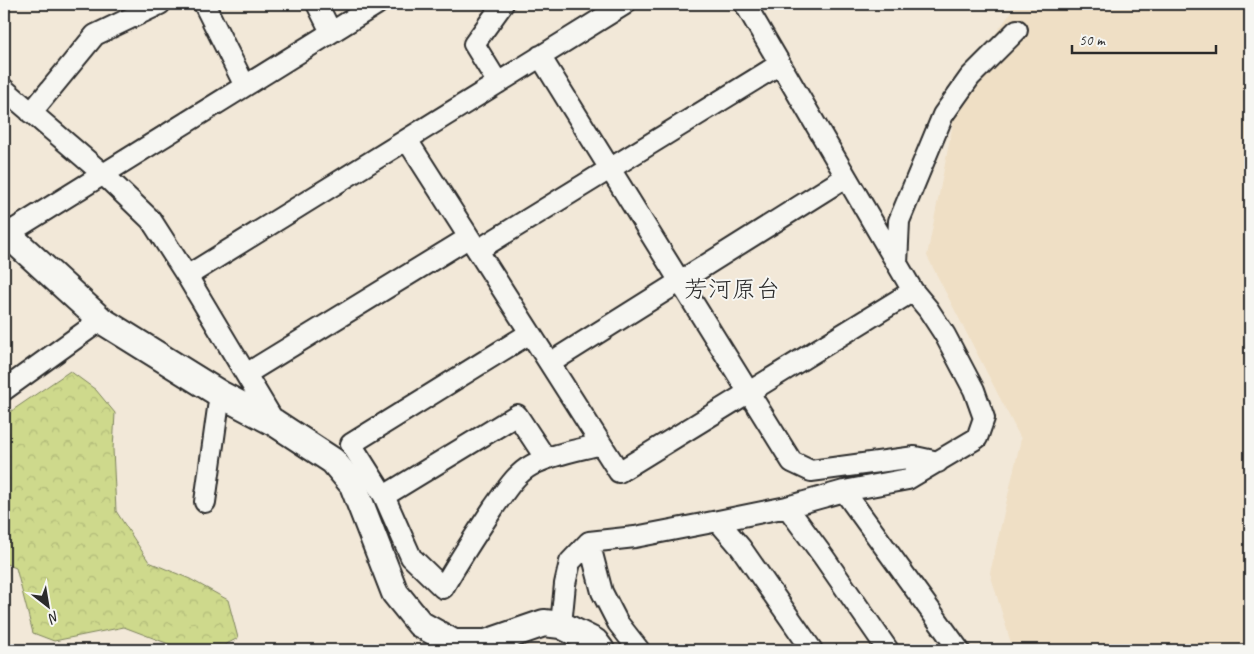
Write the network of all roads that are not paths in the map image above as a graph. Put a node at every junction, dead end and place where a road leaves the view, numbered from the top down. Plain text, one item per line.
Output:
1 (160, 4) edge
2 (204, 4) edge
3 (316, 4) edge
4 (377, 4) edge
5 (503, 4) edge
6 (625, 4) edge
7 (745, 4) edge
8 (1017, 30) dead end
9 (331, 32) junction
10 (540, 56) junction
11 (780, 64) junction
12 (498, 83) junction
13 (244, 86) junction
14 (4, 89) edge
15 (31, 113) junction
16 (407, 140) junction
17 (610, 168) junction
18 (102, 174) junction
19 (846, 177) junction
20 (5, 232) edge
21 (469, 247) junction
22 (897, 264) junction
23 (188, 276) junction
24 (680, 281) junction
25 (913, 291) junction
26 (101, 320) junction
27 (530, 333) junction
28 (550, 363) junction
29 (246, 374) junction
30 (6, 385) edge
31 (749, 392) junction
32 (220, 394) junction
33 (275, 423) junction
34 (351, 444) junction
35 (601, 444) junction
36 (546, 459) junction
37 (938, 462) junction
38 (338, 467) junction
39 (844, 491) junction
40 (384, 496) junction
41 (205, 502) dead end
42 (786, 507) junction
43 (718, 521) junction
44 (589, 542) junction
45 (562, 624) junction
46 (601, 650) edge
47 (639, 650) edge
48 (812, 650) edge
49 (888, 650) edge
50 (959, 650) edge

1 - 15 street
2 - 13 street
3 - 9 street
4 - 9 street
5 - 12 street
6 - 10 street
7 - 11 street
8 - 22 street
9 - 13 street
10 - 12 street
10 - 17 street
11 - 17 street
11 - 19 street
12 - 16 street
13 - 18 street
14 - 15 street
15 - 18 street
16 - 21 street
16 - 23 street
17 - 21 street
17 - 24 street
18 - 20 street
18 - 23 street
19 - 22 street
19 - 24 street
20 - 26 street
21 - 27 street
21 - 29 street
22 - 25 street
23 - 29 street
24 - 28 street
24 - 31 street
25 - 31 street
25 - 37 street
26 - 30 street
26 - 32 street
27 - 28 street
27 - 34 street
28 - 35 street
29 - 33 street
31 - 35 street
31 - 37 street
32 - 33 street
32 - 41 street
33 - 38 street
34 - 38 street
34 - 40 street
35 - 36 street
36 - 40 street
36 - 40 street
37 - 39 street
38 - 45 street
39 - 42 street
39 - 50 street
42 - 43 street
42 - 49 street
43 - 44 street
43 - 48 street
44 - 45 street
44 - 47 street
45 - 46 street

